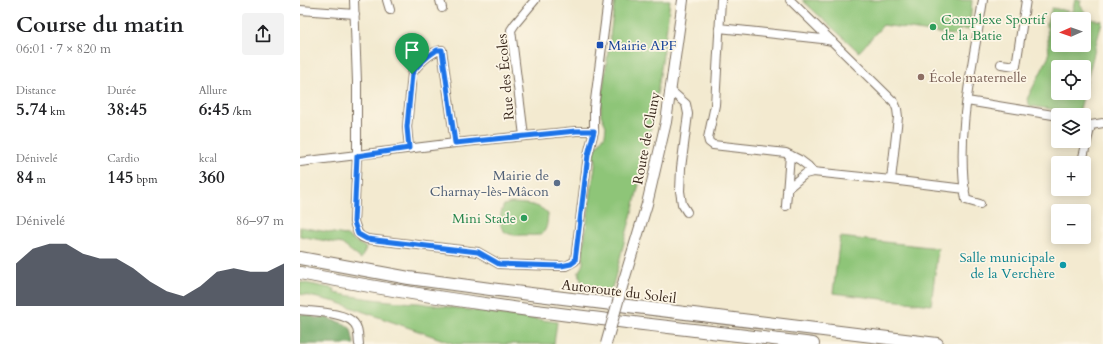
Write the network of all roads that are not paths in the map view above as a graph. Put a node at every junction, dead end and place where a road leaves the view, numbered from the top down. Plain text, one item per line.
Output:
1 (354, 0) edge
2 (387, 0) edge
3 (535, 0) edge
4 (608, 0) edge
5 (682, 0) edge
6 (721, 0) edge
7 (790, 0) edge
8 (983, 0) edge
9 (1026, 0) edge
10 (300, 10) edge
11 (390, 10) dead end
12 (355, 14) junction
13 (719, 28) junction
14 (832, 42) junction
15 (1001, 64) dead end
16 (670, 90) junction
17 (967, 100) junction
18 (1051, 114) edge
19 (1103, 123) edge
20 (1091, 124) edge
21 (594, 131) junction
22 (524, 136) junction
23 (455, 143) junction
24 (409, 148) junction
25 (790, 155) junction
26 (357, 156) junction
27 (300, 162) edge
28 (813, 172) junction
29 (891, 180) junction
30 (787, 189) junction
31 (965, 189) junction
32 (980, 204) dead end
33 (786, 206) dead end
34 (687, 212) dead end
35 (300, 258) edge
36 (300, 273) edge
37 (300, 310) edge
38 (359, 344) edge
39 (606, 344) edge
40 (813, 344) edge
41 (937, 344) edge

1 - 12 street
2 - 11 street
3 - 22 street, Rue des Écoles
4 - 21 street
5 - 16 main road, Route de Cluny
6 - 13 street
7 - 14 street
8 - 17 street
9 - 15 street
10 - 12 street
12 - 26 street
13 - 14 street
13 - 25 street
14 - 29 street
16 - 34 street
16 - 39 main road, Route de Cluny, bridge
17 - 18 street
17 - 31 street
19 - 20 street
21 - 22 street
21 - 26 street
22 - 23 street
23 - 24 street
23 - 24 street
24 - 26 street
25 - 28 street
25 - 30 street
26 - 27 street
28 - 29 street
28 - 30 street
29 - 31 street
30 - 33 street
31 - 32 street
35 - 41 highway, Autoroute du Soleil
36 - 40 highway
37 - 38 street

